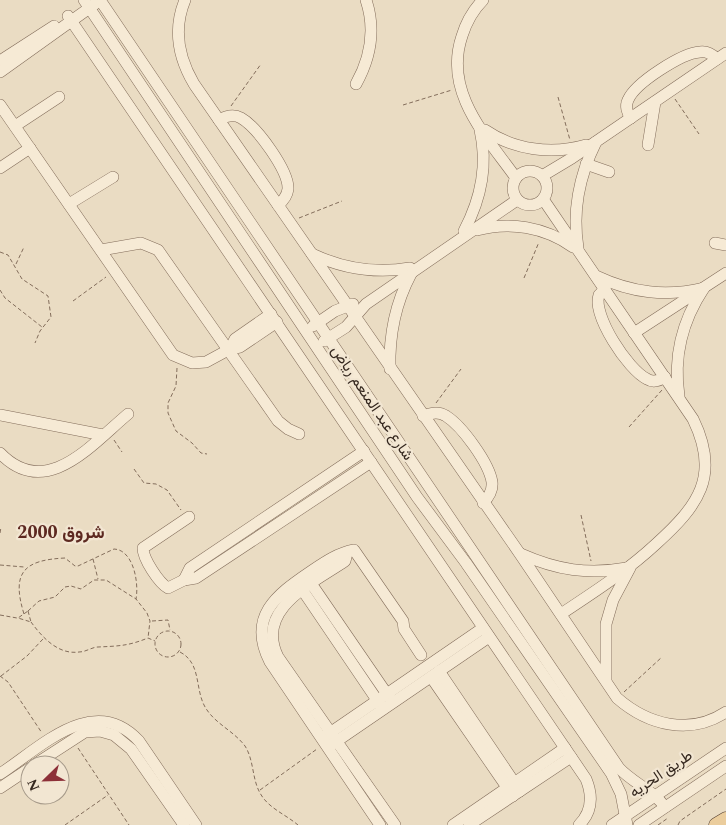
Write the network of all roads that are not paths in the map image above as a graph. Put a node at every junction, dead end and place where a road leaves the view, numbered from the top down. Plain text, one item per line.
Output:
1 (100, 0) edge
2 (185, 0) edge
3 (366, 0) edge
4 (484, 0) edge
5 (87, 4) edge
6 (70, 19) junction
7 (722, 56) edge
8 (0, 61) edge
9 (0, 72) edge
10 (356, 84) dead end
11 (59, 97) dead end
12 (655, 102) junction
13 (0, 105) edge
14 (631, 118) junction
15 (221, 119) junction
16 (479, 125) junction
17 (15, 126) junction
18 (597, 141) junction
19 (648, 145) dead end
20 (30, 148) junction
21 (572, 153) junction
22 (586, 164) junction
23 (0, 168) edge
24 (609, 172) dead end
25 (113, 177) dead end
26 (516, 178) junction
27 (544, 178) junction
28 (516, 198) junction
29 (543, 199) junction
30 (69, 204) junction
31 (278, 205) junction
32 (467, 231) junction
33 (101, 250) junction
34 (579, 251) junction
35 (311, 254) junction
36 (411, 270) junction
37 (725, 274) edge
38 (596, 276) junction
39 (704, 288) junction
40 (605, 289) junction
41 (347, 306) junction
42 (354, 317) junction
43 (274, 318) junction
44 (318, 322) junction
45 (306, 332) junction
46 (636, 335) junction
47 (329, 338) junction
48 (315, 347) junction
49 (230, 349) junction
50 (390, 369) junction
51 (667, 380) junction
52 (680, 399) junction
53 (128, 414) dead end
54 (0, 415) edge
55 (426, 415) junction
56 (105, 433) junction
57 (299, 434) dead end
58 (364, 451) junction
59 (0, 453) edge
60 (371, 462) junction
61 (483, 503) junction
62 (188, 518) road end
63 (520, 554) junction
64 (631, 567) junction
65 (184, 580) junction
66 (304, 583) junction
67 (561, 614) junction
68 (486, 633) junction
69 (421, 656) dead end
70 (435, 674) junction
71 (606, 679) junction
72 (385, 702) junction
73 (726, 712) edge
74 (328, 741) junction
75 (726, 748) edge
76 (568, 752) junction
77 (49, 755) edge
78 (726, 766) edge
79 (0, 774) edge
80 (20, 775) edge
81 (0, 788) edge
82 (514, 789) junction
83 (656, 796) junction
84 (666, 807) junction
85 (726, 818) edge
86 (625, 821) edge
87 (189, 824) edge
88 (380, 825) edge
89 (395, 825) edge
90 (453, 825) edge
91 (469, 825) edge
92 (579, 825) edge
93 (612, 825) edge
94 (639, 825) edge
95 (716, 825) edge

1 - 5 street
1 - 44 street, شارع عبد المنعم رياض
2 - 15 street
3 - 10 street
4 - 16 street
5 - 6 street
5 - 45 street, شارع عبد المنعم رياض
6 - 8 street
6 - 9 street
6 - 43 street
7 - 12 street
7 - 14 street
11 - 17 street
12 - 14 street
12 - 19 street
13 - 17 street
14 - 18 street
15 - 31 street
15 - 31 street
16 - 21 street
16 - 26 street
16 - 32 street
17 - 20 street
18 - 21 street
18 - 22 street
20 - 23 street
20 - 30 street
21 - 27 street
22 - 24 street
22 - 34 street
25 - 30 street
26 - 27 street
26 - 28 street
27 - 29 street
28 - 29 street
28 - 32 street
29 - 34 street
30 - 33 street
31 - 35 street
32 - 34 street
32 - 36 street
33 - 49 street
33 - 49 street
34 - 38 street
35 - 36 street
35 - 41 street
36 - 41 street
36 - 42 street
36 - 50 street
37 - 39 street
38 - 39 street
38 - 40 street
39 - 46 street
39 - 52 street
40 - 46 street
40 - 51 street
41 - 42 street
41 - 44 street
42 - 47 street
42 - 50 street
43 - 49 street
43 - 58 street
44 - 45 street
44 - 47 street, شارع عبد المنعم رياض
45 - 48 street, شارع عبد المنعم رياض
46 - 51 street
47 - 48 street
47 - 83 street, شارع عبد المنعم رياض
48 - 86 street, شارع عبد المنعم رياض
49 - 57 street
50 - 55 street
51 - 52 street
52 - 64 street
53 - 56 street
54 - 56 street
55 - 61 street
55 - 61 street
56 - 59 street
58 - 60 street
58 - 65 street
60 - 65 street
60 - 68 street
61 - 63 street
62 - 65 street
63 - 64 street
63 - 67 street
64 - 67 street
64 - 71 street
66 - 69 street
66 - 72 street
66 - 74 street
67 - 71 street
68 - 70 street
68 - 72 street
68 - 76 street
70 - 72 street
70 - 82 street
71 - 73 street
72 - 74 street
74 - 88 street
74 - 89 street
75 - 83 street, طريق الحريه
76 - 82 street
76 - 92 street
77 - 87 street
78 - 84 street, طريق الحريه
79 - 87 street
80 - 81 street
82 - 90 street
82 - 91 street
83 - 84 street, شارع عبد المنعم رياض
83 - 86 street, طريق الحريه
84 - 94 street, طريق الحريه
85 - 95 main road
86 - 93 street, طريق الحريه

